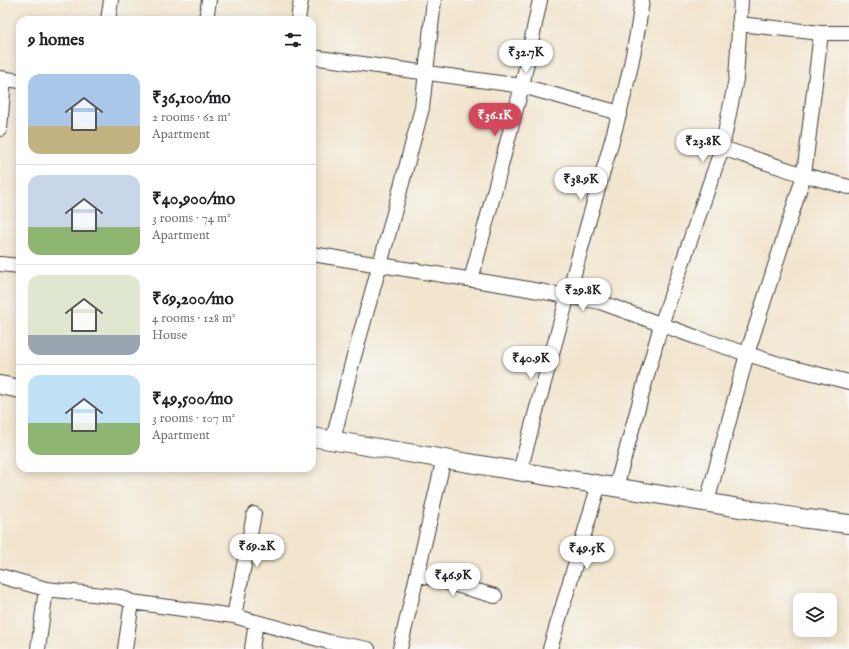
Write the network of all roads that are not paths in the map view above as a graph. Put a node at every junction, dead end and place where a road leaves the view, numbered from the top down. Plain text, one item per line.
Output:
1 (111, 0) edge
2 (209, 0) edge
3 (301, 0) edge
4 (434, 0) edge
5 (540, 0) edge
6 (642, 0) edge
7 (741, 0) edge
8 (109, 16) edge
9 (207, 16) edge
10 (299, 16) edge
11 (739, 24) junction
12 (821, 33) junction
13 (849, 33) edge
14 (316, 58) edge
15 (425, 73) junction
16 (2, 78) edge
17 (16, 80) edge
18 (522, 86) junction
19 (620, 113) junction
20 (0, 129) edge
21 (722, 148) junction
22 (804, 175) junction
23 (849, 187) edge
24 (316, 255) edge
25 (0, 264) edge
26 (16, 266) edge
27 (380, 266) junction
28 (471, 280) junction
29 (567, 296) junction
30 (661, 325) junction
31 (747, 354) junction
32 (849, 382) edge
33 (0, 385) edge
34 (16, 388) edge
35 (316, 438) edge
36 (333, 440) junction
37 (444, 458) junction
38 (520, 471) junction
39 (607, 485) junction
40 (707, 502) junction
41 (254, 514) dead end
42 (849, 524) edge
43 (418, 574) junction
44 (0, 576) edge
45 (46, 589) junction
46 (495, 596) dead end
47 (132, 602) junction
48 (234, 616) junction
49 (256, 622) junction
50 (329, 645) edge
51 (38, 649) edge
52 (125, 649) edge
53 (252, 649) edge
54 (368, 649) edge
55 (400, 649) edge
56 (550, 649) edge

1 - 8 street
2 - 9 street
3 - 10 street
4 - 15 street
5 - 18 street
6 - 19 street
7 - 11 street
11 - 12 street
11 - 21 street
12 - 13 street
12 - 22 street
14 - 15 street
15 - 18 street
15 - 27 street
16 - 17 street
16 - 20 street
18 - 19 street
18 - 28 street
19 - 29 street
21 - 22 street
21 - 30 street
22 - 23 street
22 - 31 street
24 - 27 street
25 - 26 street
27 - 28 street
27 - 36 street
28 - 29 street
29 - 30 street
29 - 38 street
30 - 31 street
30 - 39 street
31 - 32 street
31 - 40 street
33 - 34 street
35 - 36 street
36 - 37 street
37 - 38 street
37 - 43 street
38 - 39 street
39 - 40 street
39 - 56 street
40 - 42 street
41 - 48 street
43 - 46 street
43 - 55 street
44 - 45 street
45 - 47 street
45 - 51 street
47 - 48 street
47 - 52 street
48 - 49 street
49 - 50 street
49 - 53 street
50 - 54 street

